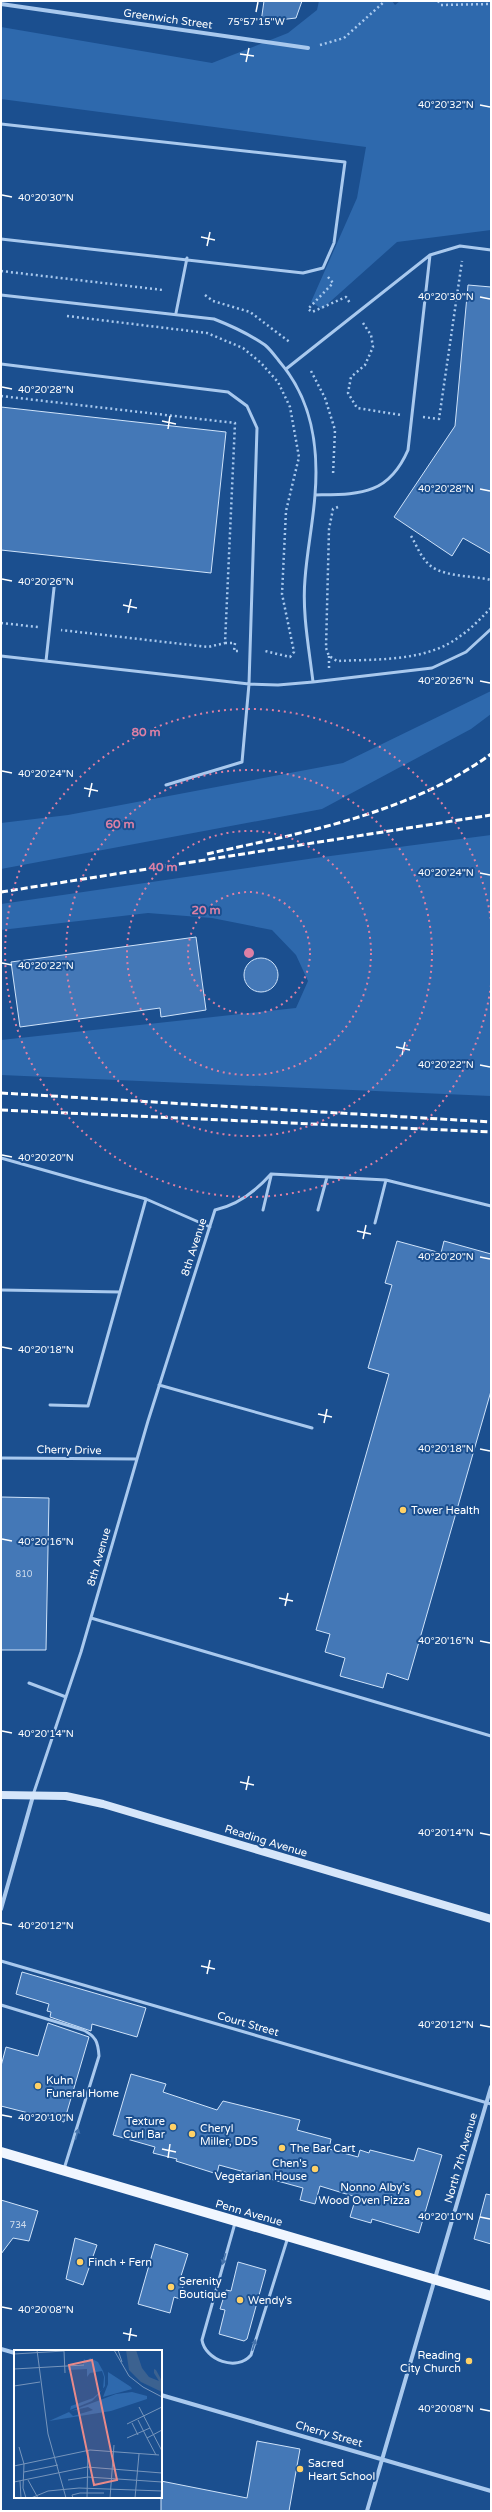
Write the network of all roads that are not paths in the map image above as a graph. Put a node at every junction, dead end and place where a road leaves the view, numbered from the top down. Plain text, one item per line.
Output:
1 (1, 4) edge
2 (308, 48) road end
3 (1, 124) edge
4 (1, 239) edge
5 (491, 250) edge
6 (430, 255) junction
7 (187, 258) junction
8 (1, 295) edge
9 (176, 313) junction
10 (1, 364) edge
11 (286, 369) junction
12 (315, 495) junction
13 (55, 579) dead end
14 (491, 629) edge
15 (1, 656) edge
16 (46, 661) junction
17 (313, 682) junction
18 (249, 684) junction
19 (166, 785) dead end
20 (1, 1158) edge
21 (272, 1174) junction
22 (327, 1177) junction
23 (386, 1180) junction
24 (146, 1199) junction
25 (491, 1206) edge
26 (263, 1210) dead end
27 (318, 1210) dead end
28 (375, 1223) dead end
29 (210, 1227) junction
30 (1, 1290) edge
31 (120, 1292) junction
32 (159, 1385) junction
33 (50, 1405) dead end
34 (312, 1428) dead end
35 (1, 1458) edge
36 (137, 1459) junction
37 (91, 1618) junction
38 (28, 1683) dead end
39 (66, 1696) junction
40 (491, 1736) edge
41 (1, 1795) edge
42 (34, 1795) junction
43 (1, 1909) edge
44 (491, 1919) edge
45 (1, 1961) edge
46 (1, 2005) edge
47 (491, 2087) edge
48 (489, 2103) edge
49 (1, 2152) edge
50 (64, 2171) junction
51 (235, 2221) junction
52 (288, 2236) junction
53 (436, 2280) junction
54 (491, 2296) edge
55 (1, 2349) edge
56 (14, 2353) edge
57 (162, 2395) edge
58 (383, 2459) junction
59 (491, 2491) edge
60 (367, 2511) edge

1 - 2 street, Greenwich Street
3 - 7 lane
4 - 7 lane
5 - 6 lane
6 - 11 lane
6 - 12 lane
7 - 9 lane
8 - 9 lane
9 - 11 lane
10 - 18 lane
11 - 12 lane
12 - 17 lane
13 - 16 lane
14 - 17 lane
15 - 16 lane
16 - 18 lane
17 - 18 lane
18 - 19 lane
20 - 24 lane
21 - 22 lane
21 - 26 lane
21 - 29 lane, 8th Avenue
22 - 23 lane
22 - 27 lane
23 - 25 lane
23 - 28 lane
24 - 29 lane
24 - 31 lane
29 - 32 lane, 8th Avenue
30 - 31 lane
31 - 33 lane
32 - 34 lane
32 - 36 lane, 8th Avenue
35 - 36 lane, Cherry Drive
36 - 37 lane, 8th Avenue
37 - 39 lane, 8th Avenue
37 - 40 lane
38 - 39 lane
39 - 42 lane, 8th Avenue
41 - 42 street, Reading Avenue
42 - 43 street, 8th Avenue
42 - 44 street, Reading Avenue
45 - 48 lane, Court Street
50 -> 46 lane
47 - 48 street, North 7th Avenue
48 - 53 street, North 7th Avenue
49 - 50 main road, Penn Avenue
50 - 51 main road, Penn Avenue
51 - 52 main road, Penn Avenue
51 -> 52 lane
52 - 53 main road, Penn Avenue
53 - 54 main road, Penn Avenue
53 - 58 street, North 7th Avenue
55 - 56 street
57 - 58 street, Cherry Street
58 - 59 street, Cherry Street
58 - 60 street, North 7th Avenue

